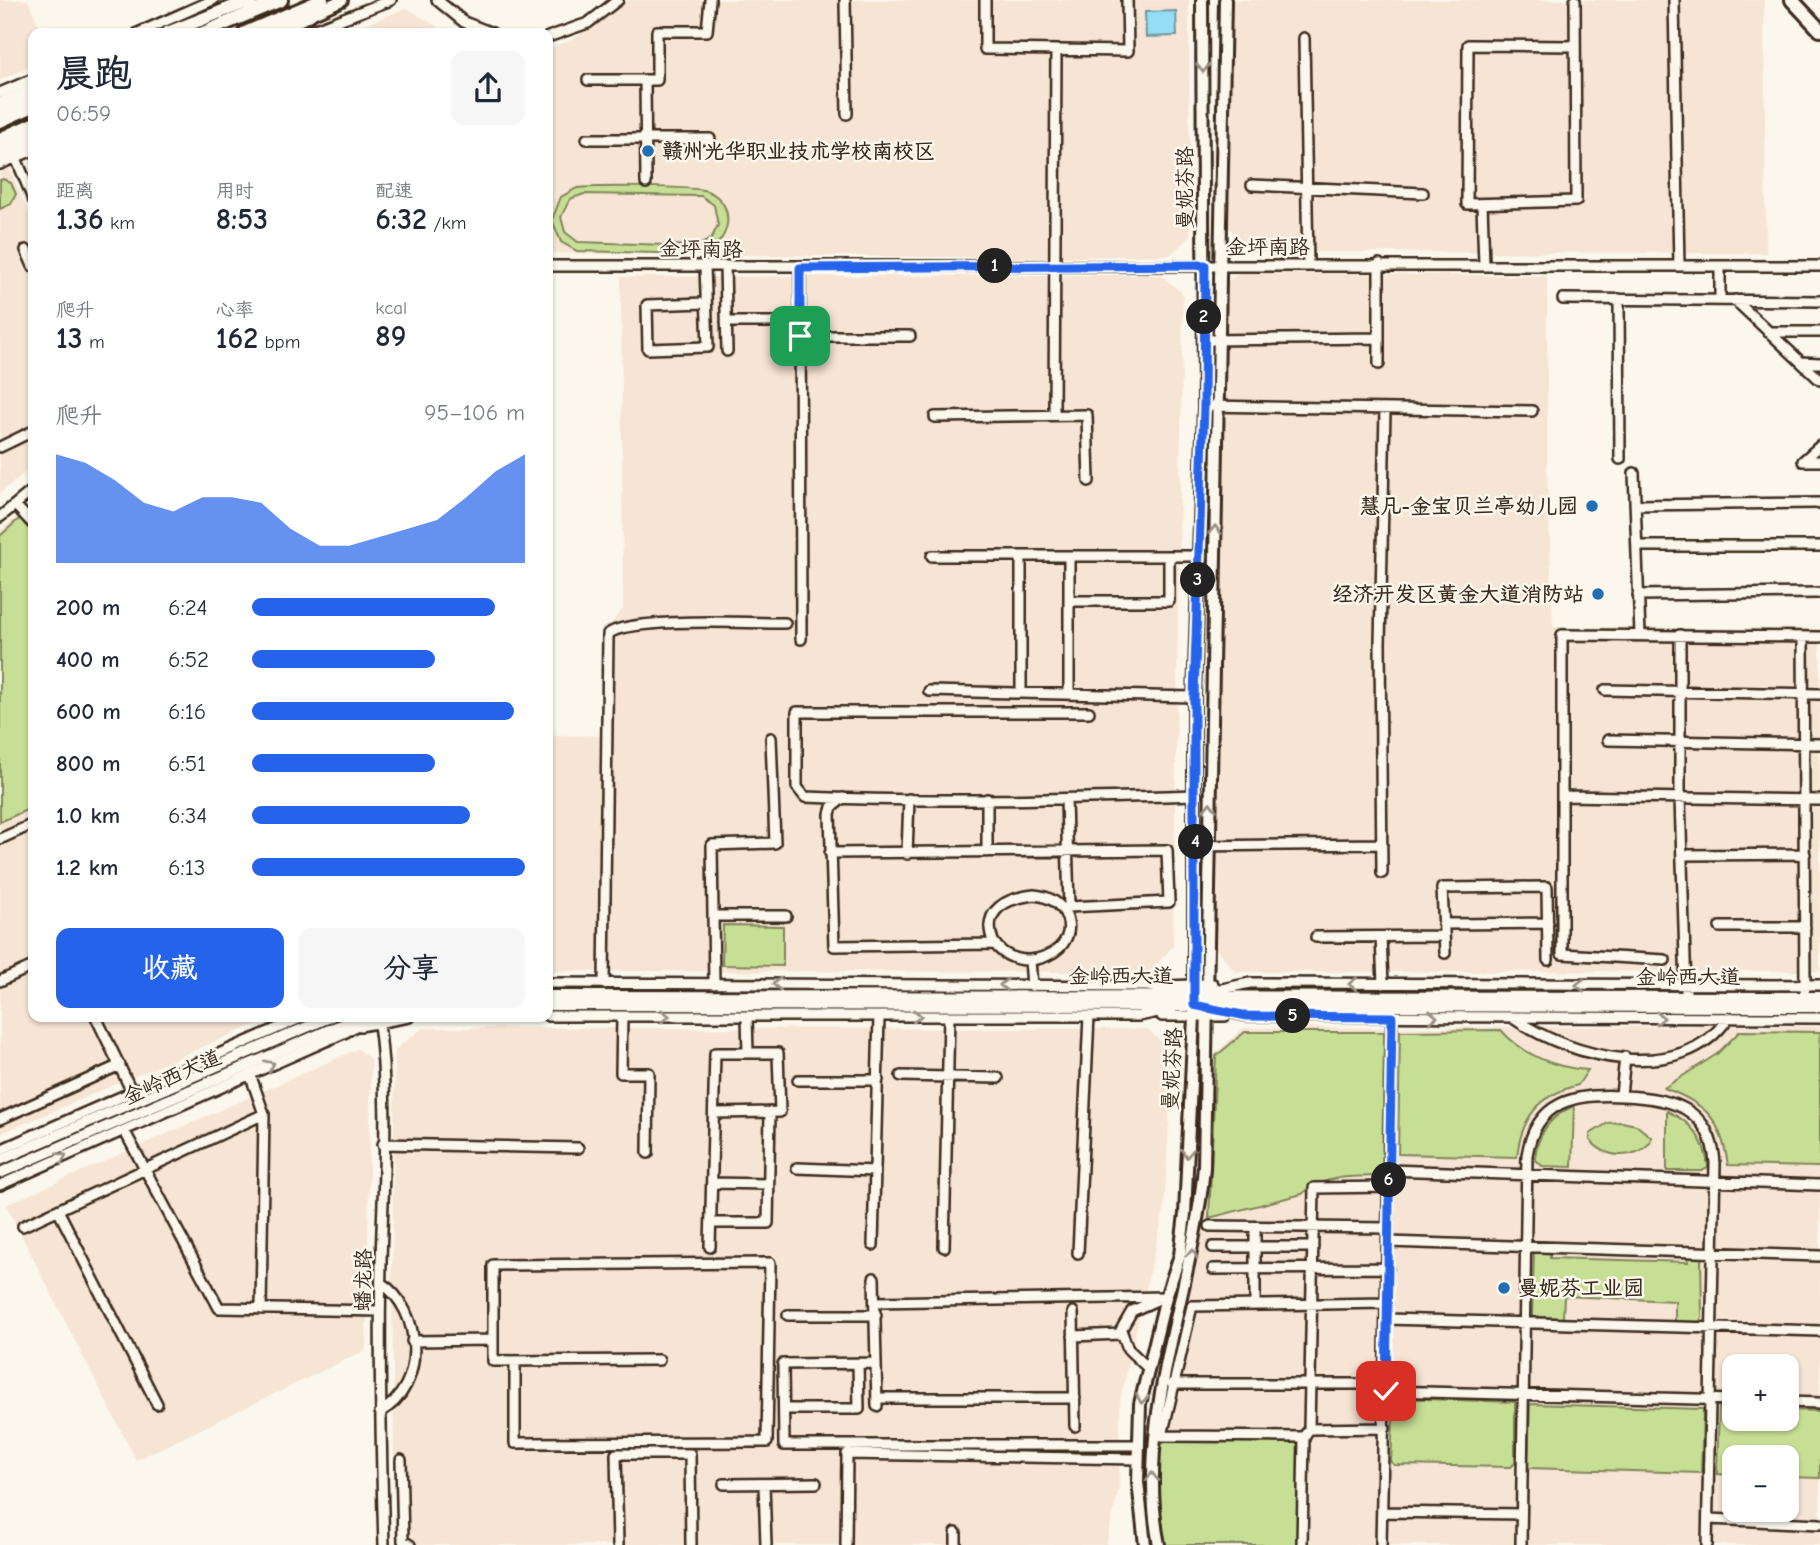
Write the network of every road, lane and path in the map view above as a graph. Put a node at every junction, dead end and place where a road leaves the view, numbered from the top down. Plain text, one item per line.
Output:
1 (213, 0) edge
2 (251, 0) edge
3 (257, 0) edge
4 (281, 0) edge
5 (322, 0) edge
6 (342, 0) edge
7 (391, 0) edge
8 (437, 0) edge
9 (618, 0) edge
10 (710, 0) edge
11 (845, 0) edge
12 (985, 0) edge
13 (1127, 0) edge
14 (1202, 0) edge
15 (1225, 0) edge
16 (1575, 0) edge
17 (1674, 0) edge
18 (1792, 0) edge
19 (310, 14) joint
20 (149, 28) edge
21 (179, 28) edge
22 (192, 28) edge
23 (215, 28) edge
24 (257, 28) edge
25 (279, 28) edge
26 (317, 28) edge
27 (479, 28) edge
28 (1820, 30) edge
29 (553, 35) edge
30 (1304, 38) dead end
31 (1575, 46) junction
32 (1056, 51) junction
33 (589, 80) dead end
34 (645, 80) junction
35 (28, 81) edge
36 (28, 92) edge
37 (0, 93) edge
38 (28, 99) edge
39 (0, 104) edge
40 (28, 108) edge
41 (0, 111) edge
42 (847, 114) dead end
43 (0, 121) edge
44 (28, 126) edge
45 (28, 135) edge
46 (0, 139) edge
47 (586, 139) dead end
48 (646, 139) junction
49 (710, 139) dead end
50 (28, 142) edge
51 (0, 147) edge
52 (28, 152) edge
53 (0, 155) edge
54 (16, 158) junction
55 (0, 164) edge
56 (646, 183) dead end
57 (1252, 185) dead end
58 (28, 187) edge
59 (1307, 188) junction
60 (1423, 192) dead end
61 (1482, 204) junction
62 (26, 250) dead end
63 (28, 255) edge
64 (1308, 264) junction
65 (1379, 264) junction
66 (1054, 265) junction
67 (1205, 265) junction
68 (1220, 265) junction
69 (1484, 265) junction
70 (1820, 265) edge
71 (553, 266) edge
72 (1679, 266) junction
73 (1720, 266) junction
74 (705, 267) junction
75 (725, 267) junction
76 (800, 268) junction
77 (1563, 299) dead end
78 (1619, 299) junction
79 (1720, 300) junction
80 (1735, 300) junction
81 (1820, 301) edge
82 (706, 303) junction
83 (726, 322) junction
84 (781, 322) dead end
85 (1768, 332) junction
86 (1820, 332) edge
87 (800, 336) junction
88 (910, 336) dead end
89 (1379, 338) junction
90 (1204, 340) junction
91 (1219, 340) junction
92 (727, 351) dead end
93 (1801, 362) junction
94 (1820, 363) edge
95 (1379, 364) dead end
96 (1820, 380) edge
97 (1204, 406) junction
98 (1217, 406) junction
99 (1385, 410) junction
100 (1532, 411) dead end
101 (1054, 415) junction
102 (935, 417) dead end
103 (28, 434) edge
104 (1820, 446) edge
105 (0, 447) edge
106 (1620, 459) dead end
107 (1820, 461) edge
108 (1634, 472) dead end
109 (1089, 481) dead end
110 (28, 494) edge
111 (1820, 503) edge
112 (15, 505) junction
113 (1635, 505) junction
114 (0, 517) edge
115 (28, 519) edge
116 (1637, 545) junction
117 (1820, 545) edge
118 (932, 556) dead end
119 (1021, 556) junction
120 (1069, 556) junction
121 (1168, 556) junction
122 (1199, 556) junction
123 (1820, 593) edge
124 (1638, 595) junction
125 (1069, 601) junction
126 (785, 623) dead end
127 (1640, 635) junction
128 (1680, 635) junction
129 (1804, 637) junction
130 (1820, 637) edge
131 (801, 639) dead end
132 (1605, 690) dead end
133 (929, 691) dead end
134 (1680, 691) junction
135 (1021, 693) junction
136 (1069, 694) junction
137 (1804, 694) junction
138 (1820, 694) edge
139 (1194, 697) junction
140 (1089, 712) dead end
141 (771, 738) dead end
142 (1608, 740) dead end
143 (1680, 741) junction
144 (1805, 743) junction
145 (1820, 744) edge
146 (1196, 795) junction
147 (1563, 796) junction
148 (843, 798) junction
149 (1680, 798) junction
150 (909, 799) junction
151 (987, 799) junction
152 (1066, 799) junction
153 (1805, 800) junction
154 (1820, 800) edge
155 (28, 826) edge
156 (0, 839) edge
157 (1382, 844) junction
158 (1196, 846) junction
159 (1209, 846) junction
160 (987, 852) junction
161 (830, 853) junction
162 (1067, 853) junction
163 (907, 854) junction
164 (1805, 854) junction
165 (1682, 855) junction
166 (1382, 873) dead end
167 (1066, 908) junction
168 (713, 916) junction
169 (786, 916) dead end
170 (1548, 923) junction
171 (1443, 925) junction
172 (1720, 927) dead end
173 (1805, 927) junction
174 (1444, 936) junction
175 (1316, 937) dead end
176 (1381, 937) junction
177 (995, 944) junction
178 (1445, 953) dead end
179 (1030, 960) junction
180 (1548, 960) dead end
181 (1665, 960) dead end
182 (28, 969) edge
183 (0, 981) edge
184 (553, 983) edge
185 (604, 984) junction
186 (714, 984) junction
187 (1382, 984) junction
188 (1820, 985) edge
189 (1032, 986) junction
190 (1686, 991) junction
191 (1805, 991) junction
192 (553, 996) edge
193 (1820, 997) edge
194 (1194, 1000) junction
195 (1207, 1000) junction
196 (553, 1005) edge
197 (1820, 1007) edge
198 (1392, 1011) junction
199 (553, 1016) edge
200 (622, 1016) junction
201 (747, 1016) junction
202 (880, 1016) junction
203 (949, 1016) junction
204 (1089, 1016) junction
205 (1512, 1017) junction
206 (1728, 1018) junction
207 (1820, 1018) edge
208 (98, 1022) edge
209 (292, 1022) edge
210 (318, 1022) edge
211 (347, 1022) edge
212 (367, 1022) edge
213 (376, 1022) edge
214 (748, 1053) junction
215 (1625, 1057) junction
216 (120, 1065) junction
217 (250, 1074) junction
218 (901, 1076) dead end
219 (948, 1077) junction
220 (998, 1078) dead end
221 (798, 1080) dead end
222 (877, 1080) junction
223 (132, 1092) junction
224 (1621, 1096) junction
225 (769, 1112) junction
226 (714, 1113) junction
227 (264, 1114) junction
228 (0, 1119) edge
229 (124, 1130) junction
230 (383, 1144) junction
231 (578, 1148) dead end
232 (0, 1150) edge
233 (648, 1153) dead end
234 (0, 1160) edge
235 (797, 1168) dead end
236 (145, 1169) junction
237 (1389, 1170) junction
238 (875, 1171) junction
239 (0, 1173) edge
240 (1526, 1175) junction
241 (1715, 1181) junction
242 (712, 1183) junction
243 (768, 1184) junction
244 (0, 1185) edge
245 (1820, 1185) edge
246 (1389, 1187) junction
247 (58, 1210) junction
248 (711, 1223) junction
249 (23, 1226) dead end
250 (1210, 1226) dead end
251 (1255, 1227) junction
252 (1314, 1227) junction
253 (1388, 1228) junction
254 (1388, 1242) junction
255 (873, 1245) dead end
256 (710, 1247) dead end
257 (944, 1247) dead end
258 (1213, 1247) dead end
259 (1255, 1247) junction
260 (1313, 1247) junction
261 (1525, 1247) junction
262 (1078, 1253) dead end
263 (1714, 1253) junction
264 (1820, 1256) edge
265 (1312, 1267) junction
266 (1255, 1268) junction
267 (1388, 1268) junction
268 (1213, 1269) dead end
269 (874, 1278) dead end
270 (381, 1283) junction
271 (1166, 1297) junction
272 (875, 1302) junction
273 (1387, 1303) junction
274 (1312, 1304) junction
275 (1255, 1305) junction
276 (261, 1309) junction
277 (380, 1311) junction
278 (1073, 1312) dead end
279 (788, 1315) dead end
280 (876, 1315) junction
281 (1387, 1319) junction
282 (1524, 1323) junction
283 (1712, 1328) junction
284 (1820, 1331) edge
285 (1121, 1334) junction
286 (1073, 1336) junction
287 (493, 1340) junction
288 (412, 1341) junction
289 (659, 1360) dead end
290 (515, 1361) junction
291 (858, 1363) junction
292 (876, 1363) junction
293 (1148, 1368) junction
294 (1172, 1384) junction
295 (1310, 1384) junction
296 (1386, 1387) junction
297 (1523, 1395) junction
298 (1074, 1398) junction
299 (1711, 1400) junction
300 (1722, 1400) edge
301 (1799, 1402) edge
302 (1820, 1403) edge
303 (157, 1404) dead end
304 (783, 1409) junction
305 (380, 1412) junction
306 (1075, 1426) dead end
307 (1385, 1428) junction
308 (1306, 1433) junction
309 (1138, 1445) junction
310 (1138, 1458) junction
311 (401, 1460) dead end
312 (764, 1483) junction
313 (816, 1483) dead end
314 (724, 1484) dead end
315 (1382, 1512) junction
316 (1521, 1514) junction
317 (1708, 1519) junction
318 (1820, 1524) edge
319 (956, 1533) dead end
320 (384, 1545) edge
321 (410, 1545) edge
322 (618, 1545) edge
323 (691, 1545) edge
324 (766, 1545) edge
325 (846, 1545) edge
326 (956, 1545) edge
327 (1145, 1545) edge
328 (1158, 1545) edge
329 (1302, 1545) edge
330 (1381, 1545) edge
331 (1521, 1545) edge
332 (1707, 1545) edge

1 - 20 street
2 - 21 highway
3 - 22 main road
4 - 23 highway
5 - 24 highway
6 - 19 main road
7 - 26 street
8 - 27 street
9 - 29 street
10 - 34 street
11 - 42 street
12 - 32 street
13 - 32 street
14 -> 67 main road, 曼妮芬路
15 - 68 main road, 曼妮芬路
16 - 31 street
17 - 72 street
18 - 28 highway
19 - 25 highway
30 - 59 street
31 - 61 street
31 - 61 street
32 - 66 street
33 - 34 street
34 - 48 street
35 - 37 street
36 - 39 highway
38 - 41 main road
40 - 43 highway
44 - 46 highway
45 - 51 main road
47 - 48 street
48 - 49 street
48 - 56 street
50 - 53 highway
52 - 54 street
54 - 55 street
54 - 58 street
57 - 59 street
59 - 60 street
59 - 64 street
61 - 69 street
62 - 63 street
64 - 65 street, 金坪南路
64 - 68 street, 金坪南路
65 - 69 street, 金坪南路
65 - 89 street
66 - 67 street, 金坪南路
66 - 76 street, 金坪南路
66 - 101 street
67 - 68 street, 金坪南路
67 - 90 main road, 曼妮芬路
68 - 91 main road, 曼妮芬路
69 - 72 street, 金坪南路
70 - 73 street, 金坪南路
71 - 74 street, 金坪南路
72 - 73 street, 金坪南路
73 - 79 street
74 - 75 street, 金坪南路
74 - 82 street
75 - 76 street, 金坪南路
75 - 83 street
76 - 87 street
77 - 78 street
78 - 79 street
78 - 106 street
79 - 80 street
80 - 81 street
80 - 85 street
82 - 82 street
83 - 84 street
83 - 92 street
85 - 86 street
85 - 93 street
87 - 88 street
87 - 131 street
89 - 91 street
89 - 95 street
90 - 91 street
90 - 97 main road, 曼妮芬路
91 - 98 main road, 曼妮芬路
93 - 94 street
93 - 96 street
97 - 98 street
97 - 122 main road, 曼妮芬路
98 - 99 street
159 -> 98 main road, 曼妮芬路
99 - 100 street
99 - 157 street
101 - 102 street
101 - 109 street
103 - 105 street
104 - 107 street
108 - 113 street
110 - 112 street
111 - 113 street
112 - 114 street
112 - 115 street
113 - 116 street
116 - 117 street
116 - 124 street
118 - 119 street
119 - 120 street
119 - 135 street
120 - 121 street
120 - 125 street
121 - 122 street
121 - 125 street
122 - 139 main road, 曼妮芬路
123 - 124 street
124 - 127 street
125 - 136 street
126 - 185 street
127 - 128 street
127 - 147 street
128 - 129 street
128 - 134 street
129 - 130 street
129 - 137 street
132 - 134 street
133 - 135 street
134 - 137 street
134 - 143 street
135 - 136 street
136 - 139 street
137 - 138 street
137 - 144 street
139 - 146 main road, 曼妮芬路
140 - 148 street
141 - 168 street
142 - 143 street
143 - 144 street
143 - 149 street
144 - 145 street
144 - 153 street
146 - 152 street
146 - 158 main road, 曼妮芬路
147 - 149 street
147 - 181 street
148 - 150 street
148 - 161 street
149 - 153 street
149 - 165 street
150 - 151 street
150 - 163 street
151 - 152 street
151 - 160 street
152 - 162 street
153 - 154 street
153 - 164 street
155 - 156 street
157 - 159 street
157 - 166 street
158 - 159 street
158 - 194 main road, 曼妮芬路
159 - 195 main road, 曼妮芬路
160 - 162 street
160 - 163 street
161 - 163 street
161 - 177 street
162 - 167 street
162 - 167 street
164 - 165 street
164 - 173 street
165 - 190 street
167 - 177 street
167 - 179 street
168 - 169 street
168 - 186 street
170 - 171 street
170 - 171 street
170 - 180 street
171 - 174 street
172 - 173 street
173 - 191 street
174 - 176 street
174 - 178 street
175 - 176 street
176 - 187 street
177 - 179 street
179 - 189 street
182 - 183 street
184 - 185 street
185 - 186 street
189 -> 186 street
190 -> 187 street
187 -> 195 street
188 - 191 street
189 - 194 street
190 - 191 main road, 金岭西大道
190 - 195 main road, 金岭西大道
191 - 193 main road, 金岭西大道
192 - 194 main road, 金岭西大道
194 - 195 main road, 金岭西大道
194 - 195 street
194 - 196 main road, 金岭西大道
194 - 204 street
194 -> 271 main road, 曼妮芬路
195 - 198 main road, 金岭西大道
195 - 198 street
328 -> 195 main road, 曼妮芬路
197 - 198 main road, 金岭西大道
198 -> 205 street
198 - 237 street
199 - 200 street
200 -> 201 street
200 - 233 street
201 - 202 street
201 - 214 street
202 -> 203 street
202 - 222 street
203 - 204 street
203 - 219 street
204 - 262 street
205 -> 206 street
205 - 215 street
206 - 207 street
206 - 215 street
208 - 216 street
209 - 223 street
210 - 234 main road, 金岭西大道
211 - 239 main road, 金岭西大道
217 -> 212 street
213 - 230 street, 蟠龙路
214 - 225 street
214 - 226 street
215 - 224 street
216 - 223 street
216 - 228 street
217 - 227 street
217 - 229 street
218 - 219 street
219 - 220 street
219 - 257 street
221 - 222 street
222 - 238 street
223 - 232 street
224 - 240 street
224 - 241 street
225 - 226 street
225 - 243 street
226 - 242 street
227 - 236 street
227 - 276 street
229 - 236 street
244 -> 229 street
230 - 231 street
230 - 270 street, 蟠龙路
235 - 238 street
236 - 247 street
236 - 276 street
237 - 240 street
237 - 246 street
238 - 255 street
240 - 241 street
240 - 261 street
241 - 245 street
241 - 263 street
242 - 243 street
242 - 248 street
243 - 248 street
246 - 252 street
246 - 253 street
247 - 249 street
247 - 303 street
248 - 256 street
250 - 251 street
251 - 252 street
251 - 259 street
252 - 253 street
252 - 260 street
253 - 254 street
254 - 261 street
254 - 267 street
258 - 259 street
259 - 260 street
259 - 266 street
260 - 265 street
261 - 263 street
261 - 282 street
263 - 264 street
263 - 283 street
265 - 266 street
265 - 267 street
265 - 274 street
266 - 268 street
266 - 275 street
267 - 273 street
269 - 272 street
270 - 277 street, 蟠龙路
270 - 288 street
271 - 272 street
271 - 285 street
271 - 293 main road, 曼妮芬路
272 - 280 street
273 - 274 street
273 - 281 street
274 - 275 street
274 - 295 street
275 - 294 street
276 - 277 street
277 - 305 street, 蟠龙路
278 - 286 street
279 - 280 street
280 - 292 street
281 - 282 street
281 - 296 street
282 - 283 street
282 - 297 street
283 - 284 street
283 - 299 street
285 - 286 street
285 - 293 street
286 - 298 street
287 - 288 street
287 - 290 street
287 - 290 street
288 - 305 street
289 - 290 street
291 - 292 street
291 - 304 street
291 - 304 street
292 - 298 street
293 -> 309 main road, 曼妮芬路
294 - 295 street
294 - 308 street
295 - 296 street
295 - 308 street
296 - 297 street
296 - 307 street
297 - 299 street
297 - 316 street
298 - 306 street
299 - 300 street
299 - 317 street
301 - 302 street
304 - 309 street
305 - 320 street, 蟠龙路
307 - 308 street
307 - 315 street
308 - 329 street
309 - 310 main road, 曼妮芬路
310 - 325 street
310 - 327 main road, 曼妮芬路
311 - 321 street
312 - 313 street
312 - 314 street
312 - 324 street
315 - 316 street
315 - 330 street
316 - 331 street
317 - 318 street
317 - 332 street
319 - 326 street
322 - 323 street

